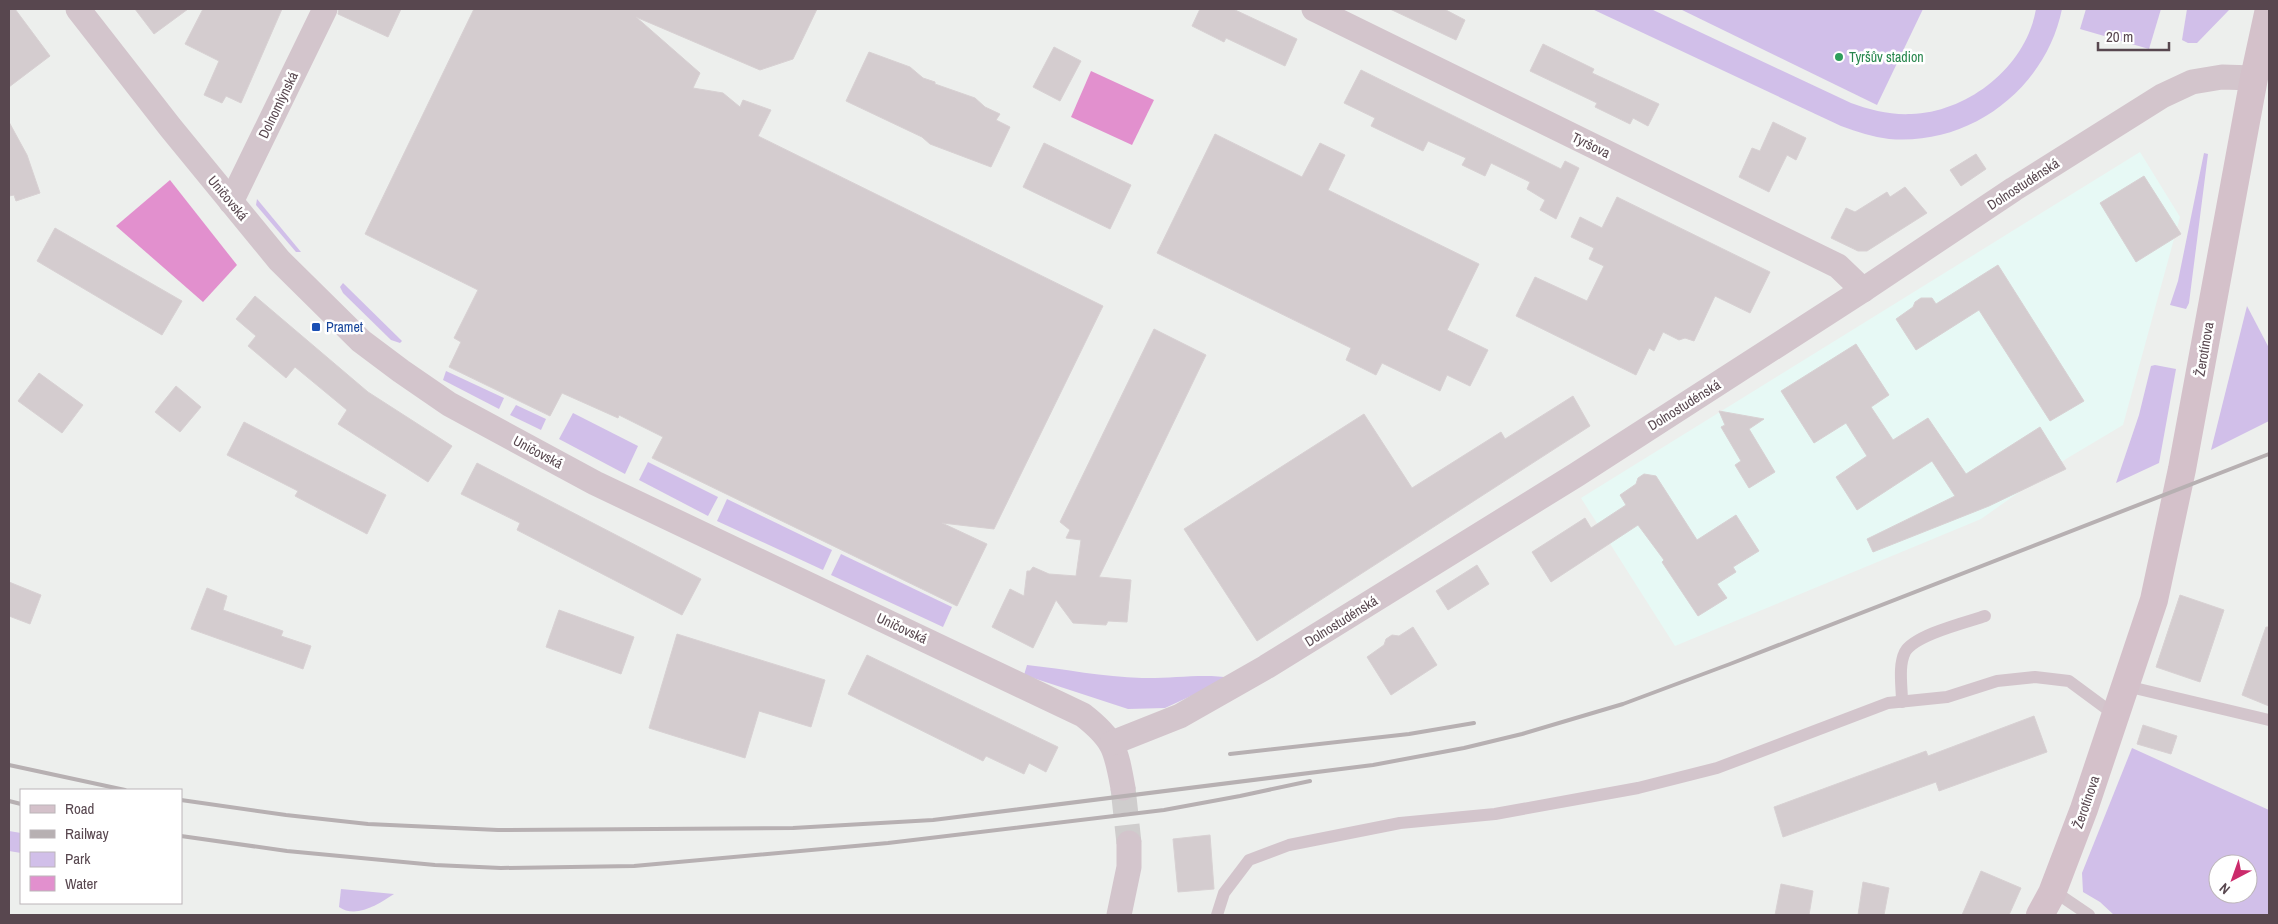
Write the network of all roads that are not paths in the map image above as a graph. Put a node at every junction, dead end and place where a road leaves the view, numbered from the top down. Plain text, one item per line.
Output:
1 (78, 9) edge
2 (325, 9) edge
3 (1314, 9) edge
4 (2269, 9) edge
5 (2254, 78) junction
6 (231, 202) junction
7 (1862, 290) junction
8 (1985, 616) dead end
9 (2126, 686) junction
10 (1902, 702) junction
11 (2115, 715) junction
12 (2269, 720) edge
13 (1112, 743) junction
14 (1123, 788) tunnel mouth
15 (1129, 843) tunnel mouth
16 (2046, 904) edge
17 (1119, 915) edge
18 (1216, 915) edge
19 (2089, 915) edge

1 - 6 street, Uničovská
2 - 6 street, Dolnomlýnská
3 - 7 street, Tyršova
4 - 5 street, Žerotínova
5 - 7 street, Dolnostudénská
5 - 9 street, Žerotínova
6 - 13 street, Uničovská
7 - 13 street, Dolnostudénská
8 - 10 lane
9 - 11 street, Žerotínova
9 - 12 lane
10 - 11 lane
10 - 18 lane
11 - 16 street, Žerotínova
13 - 14 street
15 - 17 street
16 - 19 lane

